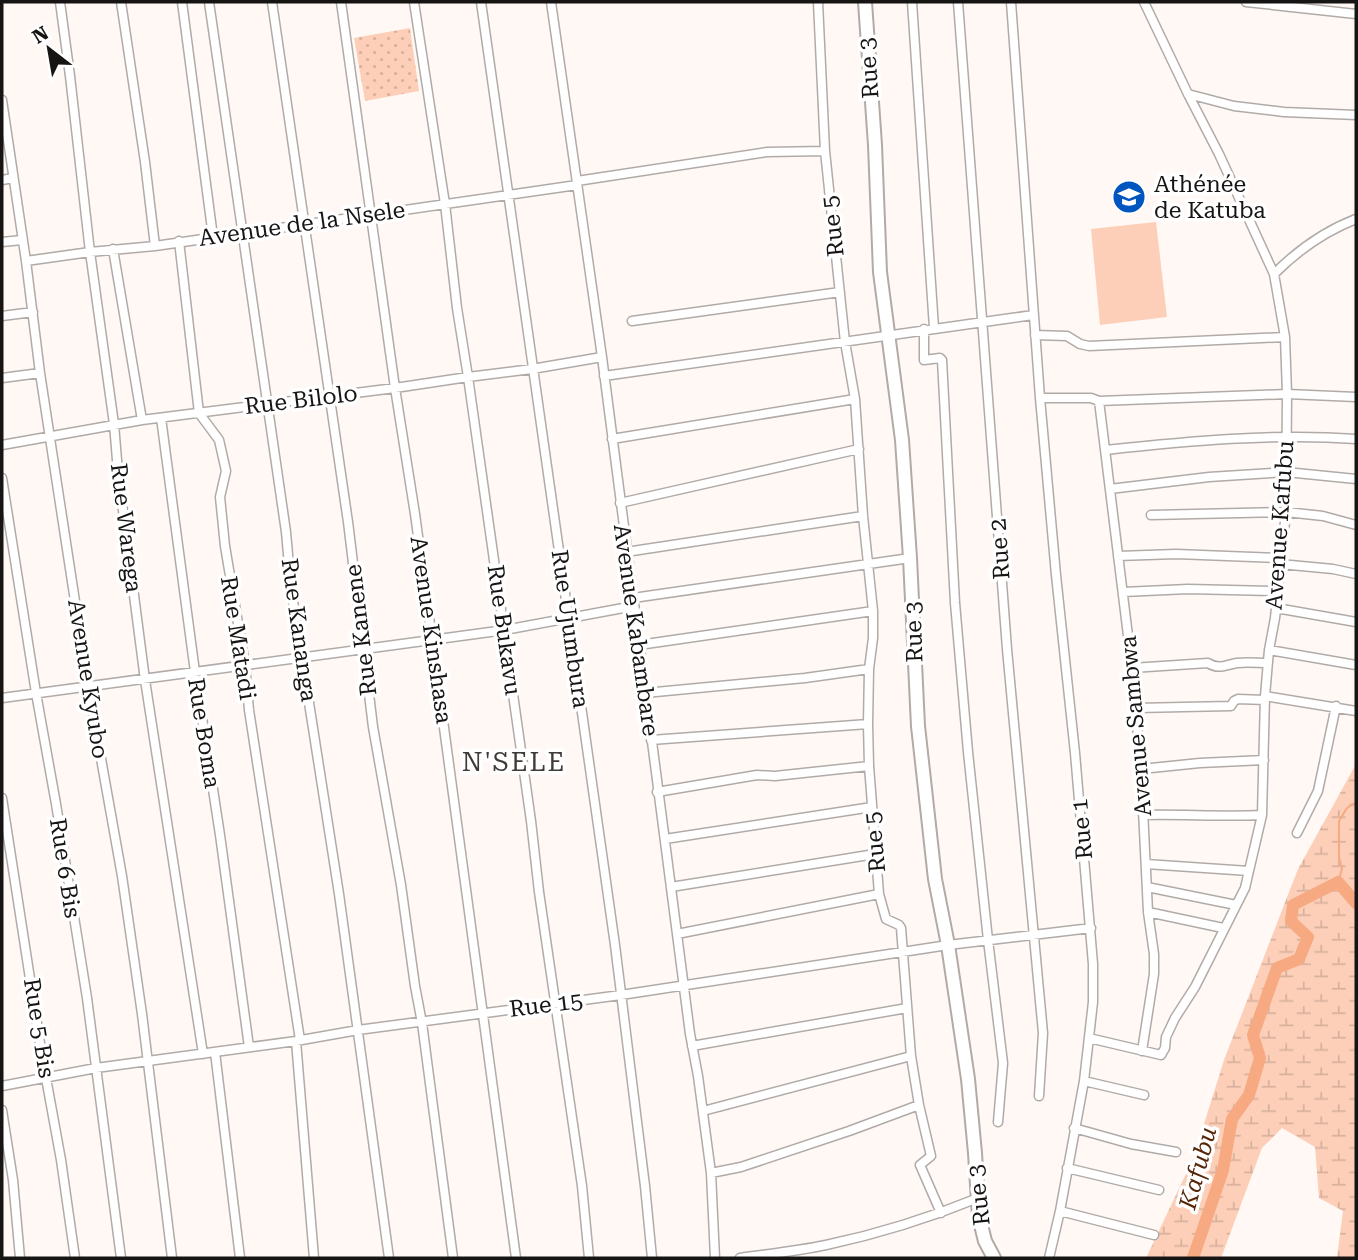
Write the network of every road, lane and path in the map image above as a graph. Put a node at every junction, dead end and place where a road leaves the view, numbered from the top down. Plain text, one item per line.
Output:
1 (60, 2) edge
2 (121, 2) edge
3 (182, 2) edge
4 (209, 2) edge
5 (272, 2) edge
6 (341, 2) edge
7 (414, 2) edge
8 (481, 2) edge
9 (551, 2) edge
10 (818, 2) edge
11 (865, 2) edge
12 (912, 2) edge
13 (958, 2) edge
14 (1011, 2) edge
15 (1144, 2) edge
16 (1246, 2) edge
17 (1356, 14) edge
18 (1188, 94) junction
19 (2, 100) edge
20 (1356, 115) edge
21 (3, 120) edge
22 (825, 151) junction
23 (13, 178) junction
24 (2, 180) edge
25 (577, 183) junction
26 (509, 194) junction
27 (445, 204) junction
28 (372, 215) junction
29 (1356, 219) edge
30 (305, 223) junction
31 (242, 233) junction
32 (213, 237) junction
33 (22, 240) junction
34 (179, 241) junction
35 (2, 242) edge
36 (155, 246) junction
37 (113, 249) junction
38 (90, 251) junction
39 (26, 261) junction
40 (1274, 274) junction
41 (840, 292) junction
42 (33, 312) junction
43 (1033, 315) junction
44 (2, 316) edge
45 (632, 321) dead end
46 (982, 321) junction
47 (934, 328) junction
48 (924, 329) junction
49 (888, 335) junction
50 (1035, 335) junction
51 (1285, 337) junction
52 (845, 342) junction
53 (602, 357) junction
54 (532, 369) junction
55 (40, 373) junction
56 (604, 376) junction
57 (468, 377) junction
58 (2, 378) edge
59 (395, 388) junction
60 (1287, 394) junction
61 (329, 397) junction
62 (1356, 397) edge
63 (1040, 398) junction
64 (855, 399) junction
65 (1099, 401) junction
66 (267, 405) junction
67 (199, 413) junction
68 (161, 418) junction
69 (142, 420) junction
70 (114, 424) junction
71 (50, 436) junction
72 (1286, 436) junction
73 (612, 439) junction
74 (1356, 439) edge
75 (2, 445) edge
76 (859, 449) junction
77 (1106, 450) junction
78 (1286, 472) junction
79 (2, 478) edge
80 (1356, 479) edge
81 (1110, 489) junction
82 (620, 503) junction
83 (1286, 512) junction
84 (1151, 515) dead end
85 (863, 516) junction
86 (1356, 525) edge
87 (626, 552) junction
88 (1118, 556) junction
89 (911, 558) junction
90 (1281, 561) junction
91 (868, 565) junction
92 (1356, 574) edge
93 (1277, 591) junction
94 (1123, 592) junction
95 (634, 602) junction
96 (1276, 608) junction
97 (873, 611) junction
98 (569, 618) junction
99 (1356, 622) edge
100 (505, 630) junction
101 (432, 639) junction
102 (639, 645) junction
103 (364, 648) junction
104 (1269, 650) junction
105 (303, 657) junction
106 (1268, 663) junction
107 (245, 665) junction
108 (1356, 665) edge
109 (1132, 668) junction
110 (869, 669) junction
111 (195, 672) junction
112 (145, 680) junction
113 (88, 686) junction
114 (645, 693) junction
115 (36, 694) junction
116 (2, 698) edge
117 (1265, 698) junction
118 (1336, 706) junction
119 (1136, 708) junction
120 (1356, 711) edge
121 (868, 724) junction
122 (651, 740) junction
123 (1264, 760) junction
124 (869, 766) junction
125 (1141, 769) junction
126 (657, 792) junction
127 (2, 798) edge
128 (872, 807) junction
129 (1143, 815) junction
130 (1262, 815) junction
131 (1297, 833) dead end
132 (665, 838) junction
133 (875, 854) junction
134 (1146, 864) junction
135 (1249, 871) junction
136 (671, 887) junction
137 (1147, 887) junction
138 (879, 894) junction
139 (1236, 905) junction
140 (1148, 912) junction
141 (1091, 928) junction
142 (1223, 929) junction
143 (677, 934) junction
144 (1034, 934) junction
145 (988, 940) junction
146 (948, 945) junction
147 (904, 952) junction
148 (684, 984) junction
149 (621, 995) junction
150 (555, 1004) junction
151 (907, 1008) junction
152 (483, 1013) junction
153 (422, 1023) junction
154 (358, 1030) junction
155 (1089, 1038) junction
156 (298, 1041) junction
157 (692, 1046) junction
158 (249, 1047) junction
159 (1142, 1051) junction
160 (215, 1052) junction
161 (203, 1054) junction
162 (911, 1056) junction
163 (149, 1062) junction
164 (96, 1068) junction
165 (46, 1077) junction
166 (1084, 1081) junction
167 (2, 1086) edge
168 (1144, 1095) dead end
169 (1039, 1096) dead end
170 (919, 1105) junction
171 (2, 1111) edge
172 (703, 1111) junction
173 (998, 1122) dead end
174 (1074, 1128) junction
175 (1176, 1152) dead end
176 (1067, 1168) junction
177 (711, 1173) junction
178 (1159, 1190) dead end
179 (978, 1198) junction
180 (1060, 1211) junction
181 (941, 1213) junction
182 (1154, 1236) dead end
183 (991, 1257) edge
184 (20, 1258) edge
185 (75, 1258) edge
186 (121, 1258) edge
187 (172, 1258) edge
188 (240, 1258) edge
189 (314, 1258) edge
190 (388, 1258) edge
191 (453, 1258) edge
192 (516, 1258) edge
193 (589, 1258) edge
194 (652, 1258) edge
195 (715, 1258) edge
196 (740, 1258) edge
197 (1049, 1258) edge

1 - 38 street, Rue Warega
2 - 36 street
3 - 32 street
4 - 31 street, Rue Kananga
5 - 30 street, Rue Kanene
6 - 28 street, Avenue Kinshasa
7 - 27 street, Rue Bukavu
8 - 26 street, Rue Ujumbura
9 - 25 street, Avenue Kabambare
10 - 22 street, Rue 5
11 - 49 street, Rue 3
12 - 47 street
13 - 46 street, Rue 2
14 - 43 street, Rue 1
15 - 18 street, Avenue Kafubu
16 - 17 street
18 - 20 street
18 - 40 street, Avenue Kafubu
19 - 21 street, Avenue Kyubo
21 - 23 street, Avenue Kyubo
22 - 25 street, Avenue de la Nsele
22 - 41 street, Rue 5
23 - 24 street
23 - 33 street, Avenue Kyubo
25 - 26 street, Avenue de la Nsele
25 - 53 street, Avenue Kabambare
26 - 27 street, Avenue de la Nsele
26 - 54 street, Rue Ujumbura
27 - 28 street, Avenue de la Nsele
27 - 57 street, Rue Bukavu
28 - 30 street, Avenue de la Nsele
28 - 59 street, Avenue Kinshasa
29 - 40 street
30 - 31 street, Avenue de la Nsele
30 - 61 street, Rue Kanene
31 - 32 street, Avenue de la Nsele
31 - 66 street, Rue Kananga
32 - 34 street, Avenue de la Nsele
33 - 35 street
33 - 39 street, Avenue Kyubo
34 - 36 street, Avenue de la Nsele
34 - 67 street, Rue Matadi
36 - 37 street, Avenue de la Nsele
37 - 38 street, Avenue de la Nsele
37 - 69 street
38 - 39 street, Avenue de la Nsele
38 - 70 street, Rue Warega
39 - 42 street, Avenue Kyubo
40 - 51 street, Avenue Kafubu
41 - 45 street
41 - 52 street, Rue 5
42 - 44 street
42 - 55 street, Avenue Kyubo
43 - 46 street
43 - 50 street, Rue 1
46 - 47 street
46 - 144 street, Rue 2
47 - 48 street
48 - 49 street
48 - 145 street
49 - 52 street
49 - 89 street, Rue 3
50 - 51 street
50 - 63 street, Rue 1
51 - 60 street, Avenue Kafubu
52 - 56 street
52 - 64 street, Rue 5
53 - 54 street, Rue Bilolo
53 - 56 street, Avenue Kabambare
54 - 57 street, Rue Bilolo
54 - 98 street, Rue Ujumbura
55 - 58 street
55 - 71 street, Avenue Kyubo
56 - 73 street, Avenue Kabambare
57 - 59 street, Rue Bilolo
57 - 100 street, Rue Bukavu
59 - 61 street, Rue Bilolo
59 - 101 street, Avenue Kinshasa
60 - 62 street
60 - 65 street
60 - 72 street, Avenue Kafubu
61 - 66 street, Rue Bilolo
61 - 103 street, Rue Kanene
63 - 65 street
63 - 141 street, Rue 1
64 - 73 street
64 - 76 street, Rue 5
65 - 77 street, Avenue Sambwa
66 - 67 street, Rue Bilolo
66 - 105 street, Rue Kananga
67 - 68 street, Rue Bilolo
67 - 107 street, Rue Matadi
68 - 69 street, Rue Bilolo
68 - 111 street, Rue Boma
69 - 70 street, Rue Bilolo
70 - 71 street, Rue Bilolo
70 - 112 street, Rue Warega
71 - 75 street, Rue Bilolo
71 - 113 street, Avenue Kyubo
72 - 74 street
72 - 77 street
72 - 78 street, Avenue Kafubu
73 - 82 street, Avenue Kabambare
76 - 82 street
76 - 85 street, Rue 5
77 - 81 street, Avenue Sambwa
78 - 80 street
78 - 81 street
78 - 83 street, Avenue Kafubu
79 - 115 street, Rue 6 Bis
81 - 88 street, Avenue Sambwa
82 - 87 street, Avenue Kabambare
83 - 84 street
83 - 86 street
83 - 90 street, Avenue Kafubu
85 - 87 street
85 - 91 street, Rue 5
87 - 95 street, Avenue Kabambare
88 - 90 street
88 - 94 street, Avenue Sambwa
89 - 91 street
89 - 146 street, Rue 3
90 - 92 street
90 - 93 street, Avenue Kafubu
91 - 95 street
91 - 97 street, Rue 5
93 - 94 street
93 - 96 street, Avenue Kafubu
94 - 109 street, Avenue Sambwa
95 - 98 street
95 - 102 street, Avenue Kabambare
96 - 99 street
96 - 104 street, Avenue Kafubu
97 - 102 street
97 - 110 street, Rue 5
98 - 100 street
98 - 149 street, Rue Ujumbura
100 - 101 street
100 - 150 street, Rue Bukavu
101 - 103 street
101 - 152 street, Avenue Kinshasa
102 - 114 street, Avenue Kabambare
103 - 105 street
103 - 153 street, Rue Kanene
104 - 106 street, Avenue Kafubu
104 - 108 street
105 - 107 street
105 - 154 street, Rue Kananga
106 - 109 street
106 - 117 street, Avenue Kafubu
107 - 111 street
107 - 156 street, Rue Matadi
109 - 119 street, Avenue Sambwa
110 - 114 street
110 - 121 street, Rue 5
111 - 112 street
111 - 158 street, Rue Boma
112 - 113 street
112 - 161 street, Rue Warega
113 - 115 street
113 - 163 street, Avenue Kyubo
114 - 122 street, Avenue Kabambare
115 - 116 street
115 - 164 street, Rue 6 Bis
117 - 118 street
117 - 119 street
117 - 123 street, Avenue Kafubu
118 - 120 street
118 - 131 street
119 - 125 street, Avenue Sambwa
121 - 122 street
121 - 124 street, Rue 5
122 - 126 street, Avenue Kabambare
123 - 125 street
123 - 130 street, Avenue Kafubu
124 - 126 street
124 - 128 street, Rue 5
125 - 129 street, Avenue Sambwa
126 - 132 street, Avenue Kabambare
127 - 165 street, Rue 5 Bis
128 - 132 street
128 - 133 street, Rue 5
129 - 130 street
129 - 134 street, Avenue Sambwa
130 - 135 street, Avenue Kafubu
132 - 136 street, Avenue Kabambare
133 - 136 street
133 - 138 street, Rue 5
134 - 135 street
134 - 137 street, Avenue Sambwa
135 - 139 street, Avenue Kafubu
136 - 143 street, Avenue Kabambare
137 - 139 street
137 - 140 street, Avenue Sambwa
138 - 143 street
138 - 147 street, Rue 5
139 - 142 street, Avenue Kafubu
140 - 142 street
140 - 159 street, Avenue Sambwa
141 - 144 street, Rue 15
141 - 155 street, Rue 1
142 - 159 street, Avenue Kafubu
143 - 148 street, Avenue Kabambare
144 - 145 street, Rue 15
144 - 169 street, Rue 2
145 - 146 street, Rue 15
145 - 173 street
146 - 147 street, Rue 15
146 - 179 street, Rue 3
147 - 148 street, Rue 15
147 - 151 street, Rue 5
148 - 149 street, Rue 15
148 - 157 street, Avenue Kabambare
149 - 150 street, Rue 15
149 - 194 street, Rue Ujumbura
150 - 152 street, Rue 15
150 - 193 street, Rue Bukavu
151 - 157 street
151 - 162 street, Rue 5
152 - 153 street, Rue 15
152 - 192 street, Avenue Kinshasa
153 - 154 street, Rue 15
153 - 191 street, Rue Kanene
154 - 156 street, Rue 15
154 - 190 street, Rue Kananga
155 - 159 street
155 - 166 street, Rue 1
156 - 158 street, Rue 15
156 - 189 street, Rue Matadi
157 - 172 street, Avenue Kabambare
158 - 160 street, Rue 15
160 - 161 street, Rue 15
160 - 188 street
161 - 163 street, Rue 15
162 - 170 street, Rue 5
162 - 172 street
163 - 164 street, Rue 15
163 - 187 street, Avenue Kyubo
164 - 165 street, Rue 15
164 - 186 street, Rue 6 Bis
165 - 167 street, Rue 15
165 - 185 street, Rue 5 Bis
166 - 168 street
166 - 174 street, Rue 1
170 - 177 street
170 - 181 street, Rue 5
171 - 184 street
172 - 177 street, Avenue Kabambare
174 - 175 street
174 - 176 street, Rue 1
176 - 178 street
176 - 180 street, Rue 1
177 - 195 street, Avenue Kabambare
179 - 181 street
179 - 183 street, Rue 3
180 - 182 street
180 - 197 street, Rue 1
181 - 196 street

